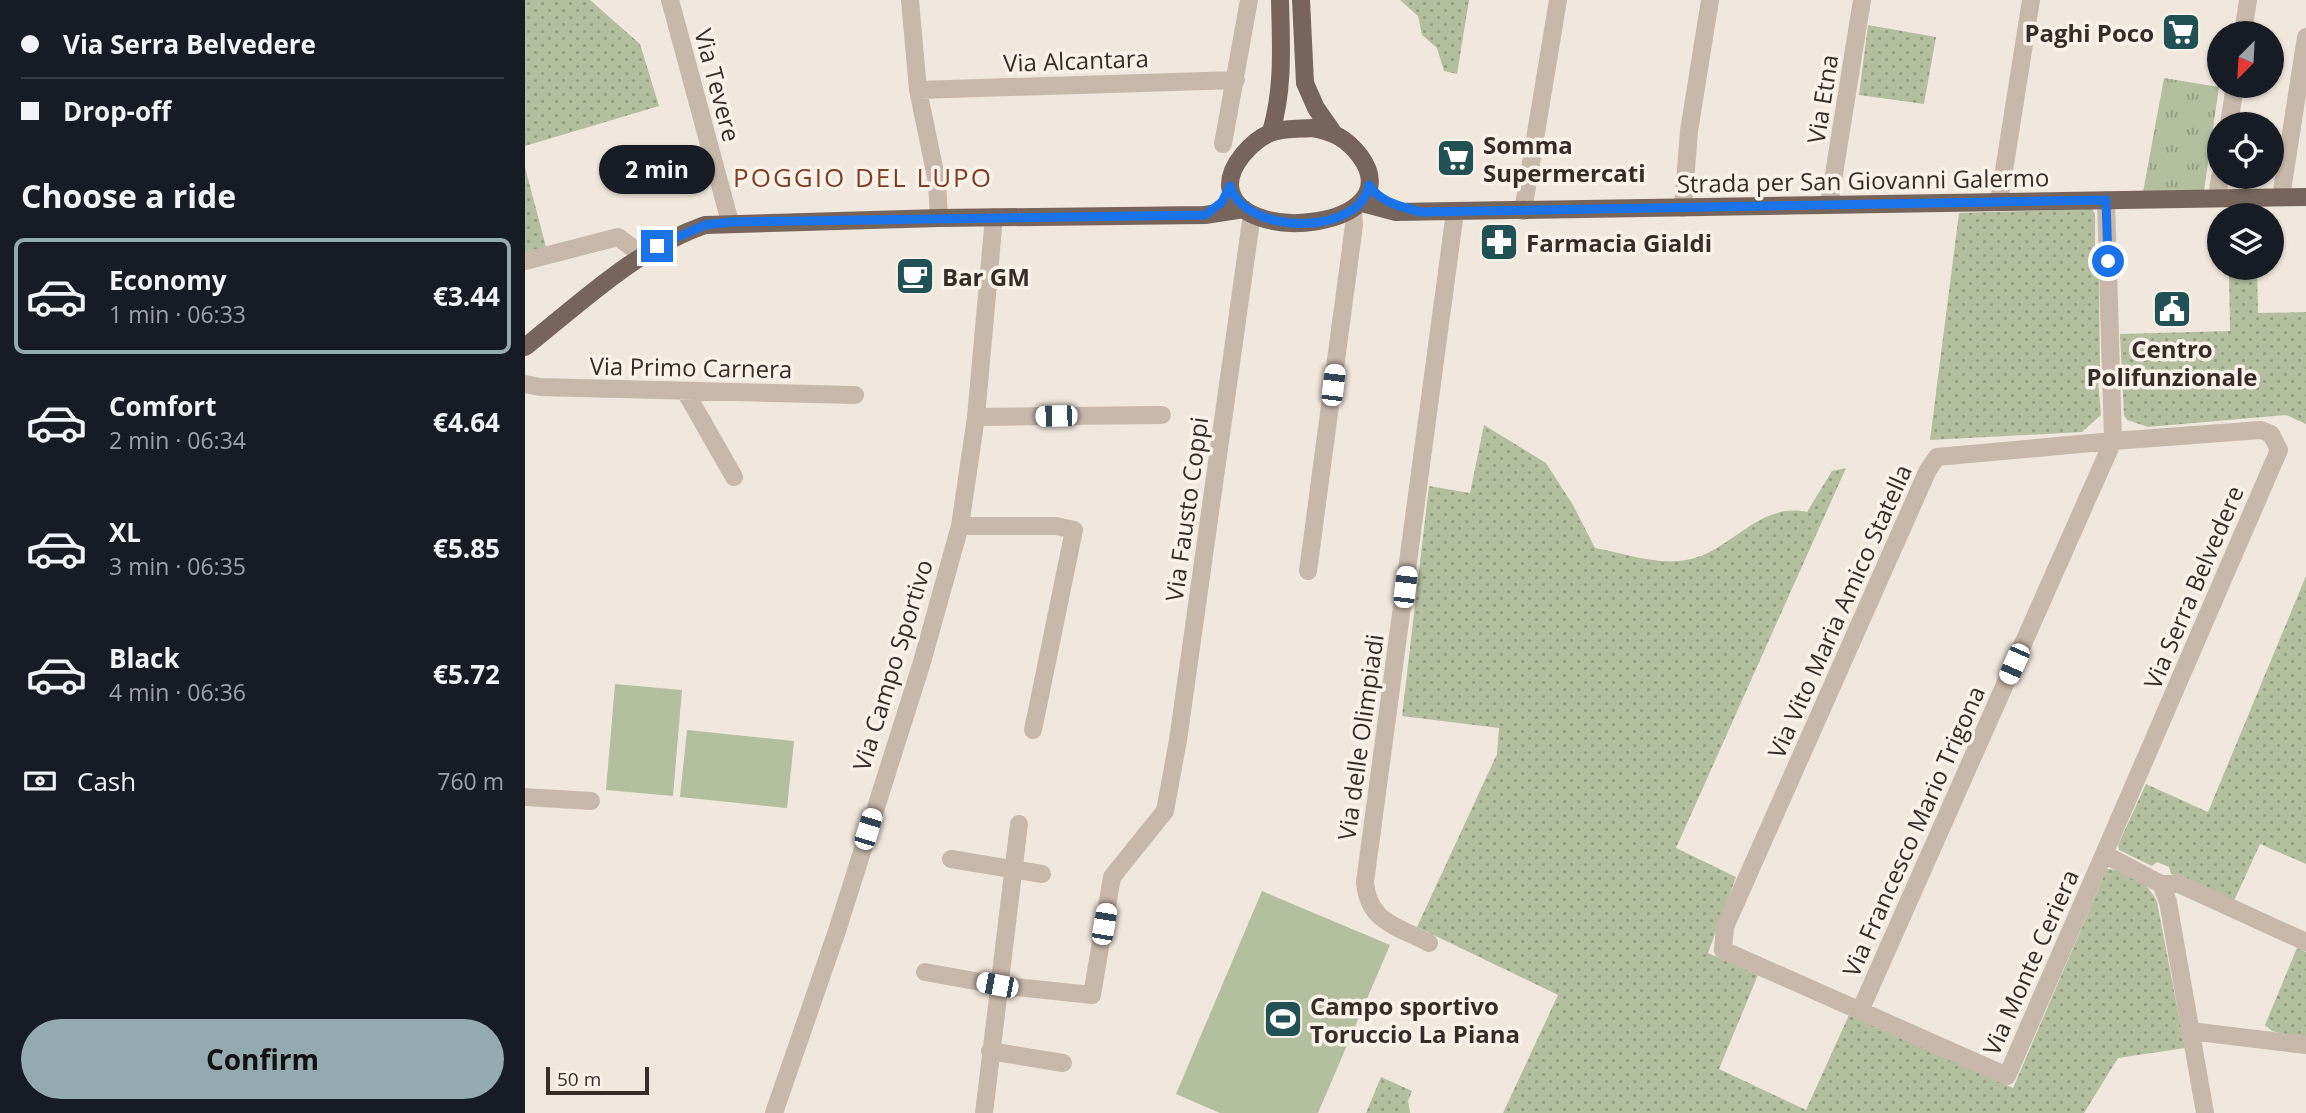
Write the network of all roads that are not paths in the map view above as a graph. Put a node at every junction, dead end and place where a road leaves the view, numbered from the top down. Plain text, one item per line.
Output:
1 (670, 0) edge
2 (910, 0) edge
3 (1249, 0) edge
4 (1280, 0) edge
5 (1301, 0) edge
6 (1558, 0) edge
7 (1710, 0) edge
8 (1862, 0) edge
9 (2031, 0) edge
10 (2248, 0) edge
11 (2245, 21) edge
12 (2306, 37) edge
13 (1236, 80) junction
14 (918, 90) junction
15 (1332, 131) junction
16 (1271, 132) junction
17 (1223, 144) dead end
18 (1369, 185) junction
19 (1230, 186) junction
20 (2218, 189) edge
21 (2281, 197) junction
22 (2306, 197) edge
23 (2217, 198) junction
24 (2106, 200) junction
25 (1999, 202) junction
26 (1829, 205) junction
27 (1358, 206) junction
28 (1683, 208) junction
29 (1248, 211) junction
30 (1523, 211) junction
31 (1420, 212) junction
32 (1455, 212) junction
33 (1205, 215) junction
34 (994, 217) junction
35 (939, 218) junction
36 (730, 222) junction
37 (642, 255) junction
38 (525, 261) edge
39 (525, 347) edge
40 (525, 384) edge
41 (685, 391) junction
42 (855, 395) dead end
43 (1162, 415) dead end
44 (976, 417) junction
45 (2113, 441) junction
46 (734, 477) dead end
47 (960, 526) junction
48 (1308, 571) dead end
49 (1033, 730) dead end
50 (525, 797) edge
51 (591, 801) dead end
52 (1019, 824) dead end
53 (2104, 854) junction
54 (951, 859) dead end
55 (1012, 869) junction
56 (1042, 874) dead end
57 (2161, 884) junction
58 (2306, 942) edge
59 (1429, 943) dead end
60 (1723, 950) joint
61 (925, 972) dead end
62 (997, 985) junction
63 (1860, 1011) junction
64 (2190, 1031) junction
65 (2306, 1045) edge
66 (990, 1051) junction
67 (1063, 1063) dead end
68 (774, 1113) edge
69 (984, 1113) edge
70 (2205, 1113) edge

1 - 36 street, Via Tevere
2 - 14 street
3 - 13 street
4 - 16 main road
5 - 15 main road
6 - 30 street
7 - 28 street
8 - 26 street, Via Etna
9 - 25 street
10 - 11 street
12 - 21 street
13 - 14 street, Via Alcantara
13 - 17 street
14 - 35 street
15 - 16 main road
15 - 18 main road
16 - 19 main road
18 - 27 main road
18 - 31 main road
19 - 29 main road
19 - 33 main road
20 - 23 street
21 - 22 main road, Strada per San Giovanni Galermo
21 - 23 main road, Strada per San Giovanni Galermo
23 - 24 main road, Strada per San Giovanni Galermo
24 - 25 main road, Strada per San Giovanni Galermo
24 - 45 street
25 - 26 main road, Strada per San Giovanni Galermo
26 - 28 main road, Strada per San Giovanni Galermo
27 - 29 main road
27 - 31 main road
27 - 48 street
28 - 30 main road, Strada per San Giovanni Galermo
29 - 33 main road
29 - 62 street, Via Fausto Coppi
30 - 32 main road, Strada per San Giovanni Galermo
31 - 32 main road, Strada per San Giovanni Galermo
32 - 59 street, Via delle Olimpiadi
33 - 34 main road
34 - 35 main road
34 - 44 street, Via Campo Sportivo
35 - 36 main road
36 - 37 main road
37 - 38 street
37 - 39 main road
40 - 41 street, Via Primo Carnera
41 - 42 street, Via Primo Carnera
41 - 46 street
43 - 44 street
44 - 47 street, Via Campo Sportivo
45 - 53 street, Via Serra Belvedere
45 - 60 street, Via Vito Maria Amico Statella
45 - 63 street, Via Francesco Mario Trigona
47 - 49 street
47 - 68 street, Via Campo Sportivo
50 - 51 street
52 - 55 street
53 - 57 street
53 - 63 street, Via Monte Ceriera
54 - 55 street
55 - 56 street
55 - 62 street
57 - 58 street
57 - 64 street
60 - 63 street, Via Monte Ceriera
61 - 62 street
62 - 66 street
64 - 65 street
64 - 70 street
66 - 67 street
66 - 69 street

